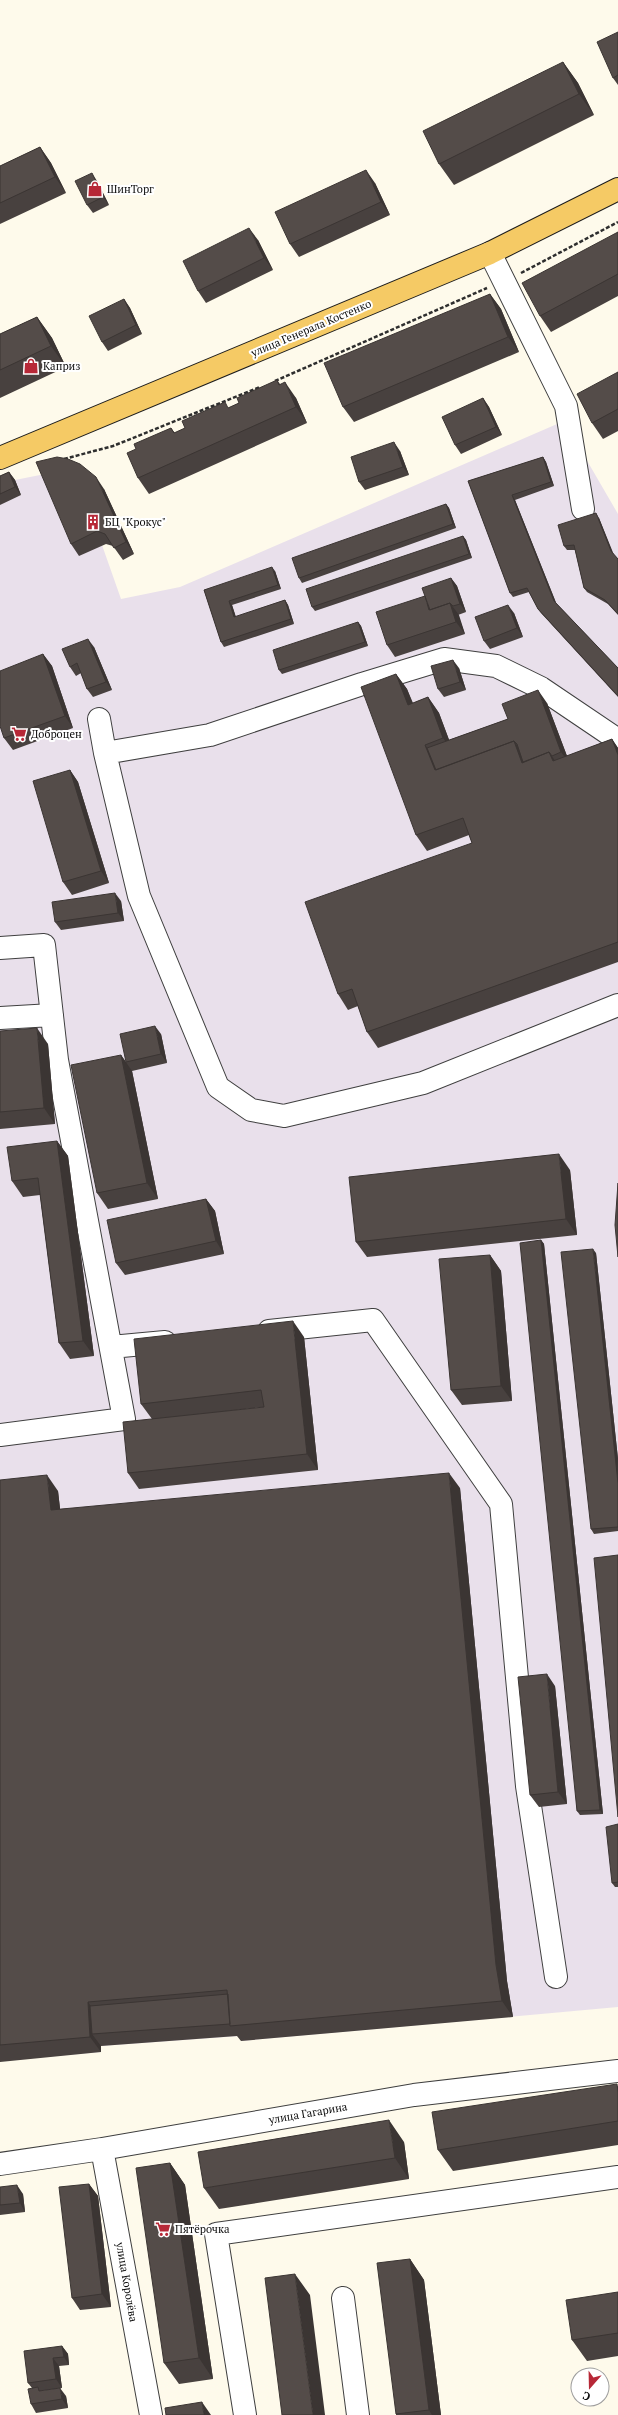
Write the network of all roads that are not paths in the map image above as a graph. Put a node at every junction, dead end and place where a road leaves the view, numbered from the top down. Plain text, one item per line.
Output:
1 (618, 189) edge
2 (490, 253) junction
3 (0, 458) edge
4 (584, 509) dead end
5 (99, 719) dead end
6 (618, 740) edge
7 (105, 753) junction
8 (1, 945) edge
9 (618, 1005) edge
10 (52, 1015) junction
11 (0, 1018) edge
12 (246, 1334) edge
13 (182, 1340) edge
14 (111, 1347) junction
15 (0, 1434) edge
16 (556, 1977) dead end
17 (618, 2071) edge
18 (102, 2149) junction
19 (0, 2164) edge
20 (618, 2177) edge
21 (343, 2298) dead end
22 (151, 2415) edge
23 (245, 2415) edge
24 (358, 2415) edge

1 - 2 main road, улица Генерала Костенко
2 - 3 main road, улица Генерала Костенко
2 - 4 street
5 - 7 street
6 - 7 street
7 - 9 street
8 - 10 street
10 - 11 street
10 - 14 street
12 - 16 street
13 - 14 street
14 - 15 street
17 - 18 street, улица Гагарина
18 - 19 street, улица Гагарина
18 - 22 street, улица Королёва
20 - 23 street
21 - 24 street

